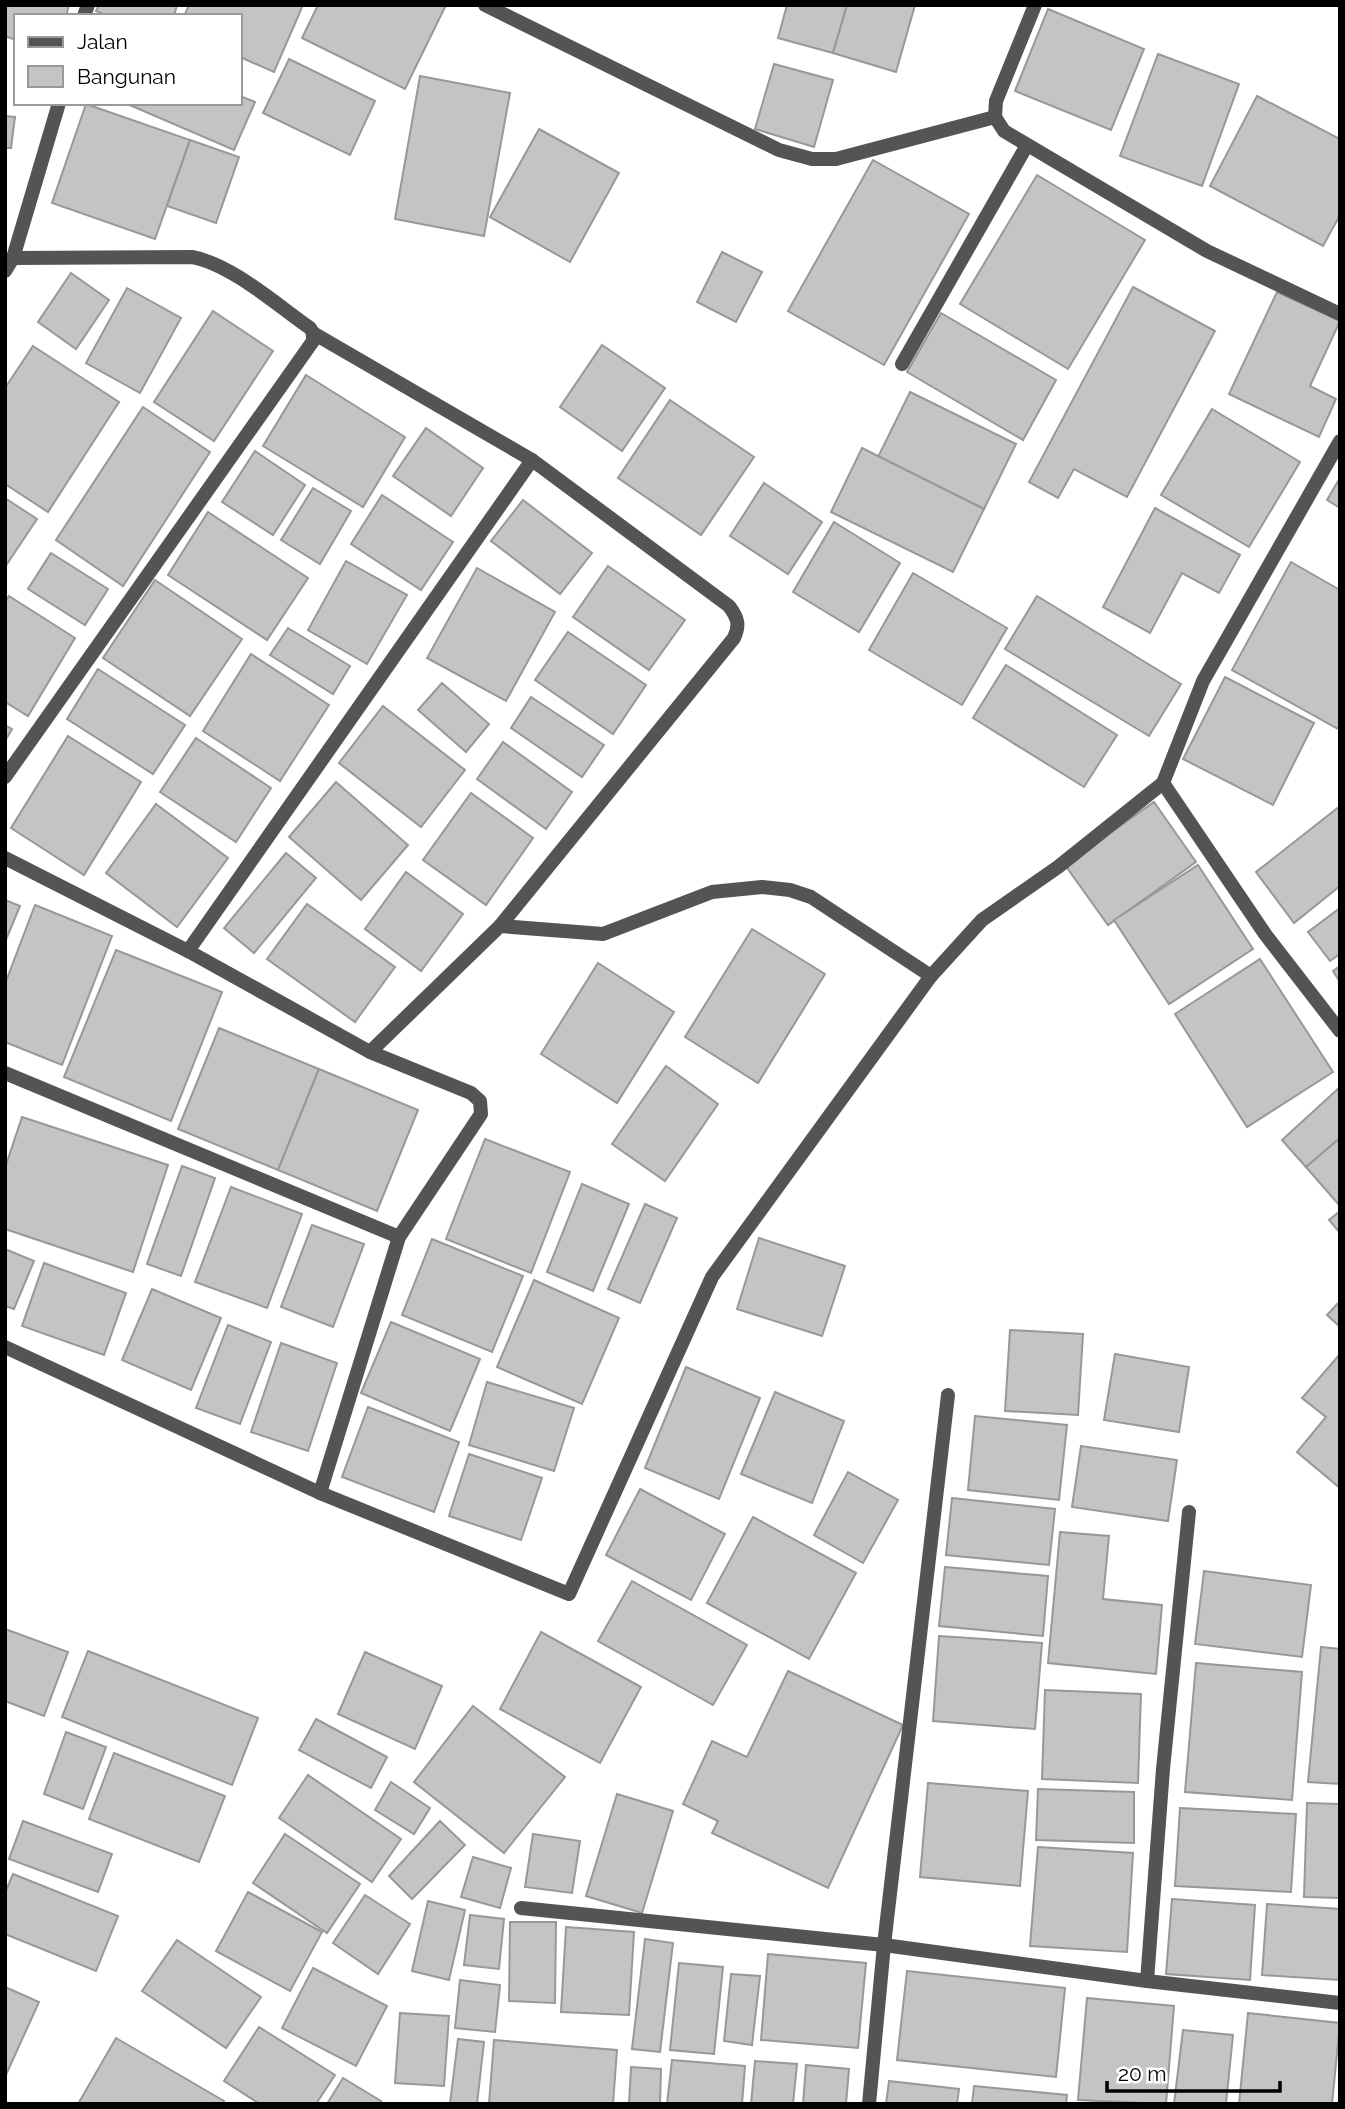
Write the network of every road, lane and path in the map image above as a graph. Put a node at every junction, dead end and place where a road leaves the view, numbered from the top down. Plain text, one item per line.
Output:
1 (485, 5) edge
2 (1035, 5) edge
3 (57, 105) edge
4 (995, 117) junction
5 (1027, 145) junction
6 (9, 259) edge
7 (5, 271) edge
8 (1340, 314) edge
9 (313, 333) junction
10 (902, 363) dead end
11 (1340, 441) edge
12 (532, 460) junction
13 (5, 777) edge
14 (1163, 783) junction
15 (5, 858) edge
16 (500, 926) junction
17 (188, 951) junction
18 (931, 976) junction
19 (1340, 1031) edge
20 (370, 1052) junction
21 (5, 1073) edge
22 (398, 1237) junction
23 (5, 1347) edge
24 (948, 1395) dead end
25 (320, 1493) junction
26 (1189, 1512) dead end
27 (521, 1908) dead end
28 (884, 1945) junction
29 (1147, 1981) junction
30 (1340, 2003) edge
31 (869, 2104) edge

1 - 4 street
2 - 4 street
3 - 6 street
4 - 5 street
5 - 8 street
5 - 10 street
6 - 7 street
6 - 9 street
9 - 12 street
9 - 13 street
11 - 14 street
12 - 16 street
12 - 17 street
14 - 18 street
14 - 19 street
15 - 17 street
16 - 18 street
16 - 20 street
17 - 20 street
18 - 25 street
20 - 22 street
21 - 22 street
22 - 25 street
23 - 25 street
24 - 28 street
26 - 29 street
27 - 28 street
28 - 29 street
28 - 31 street
29 - 30 street

